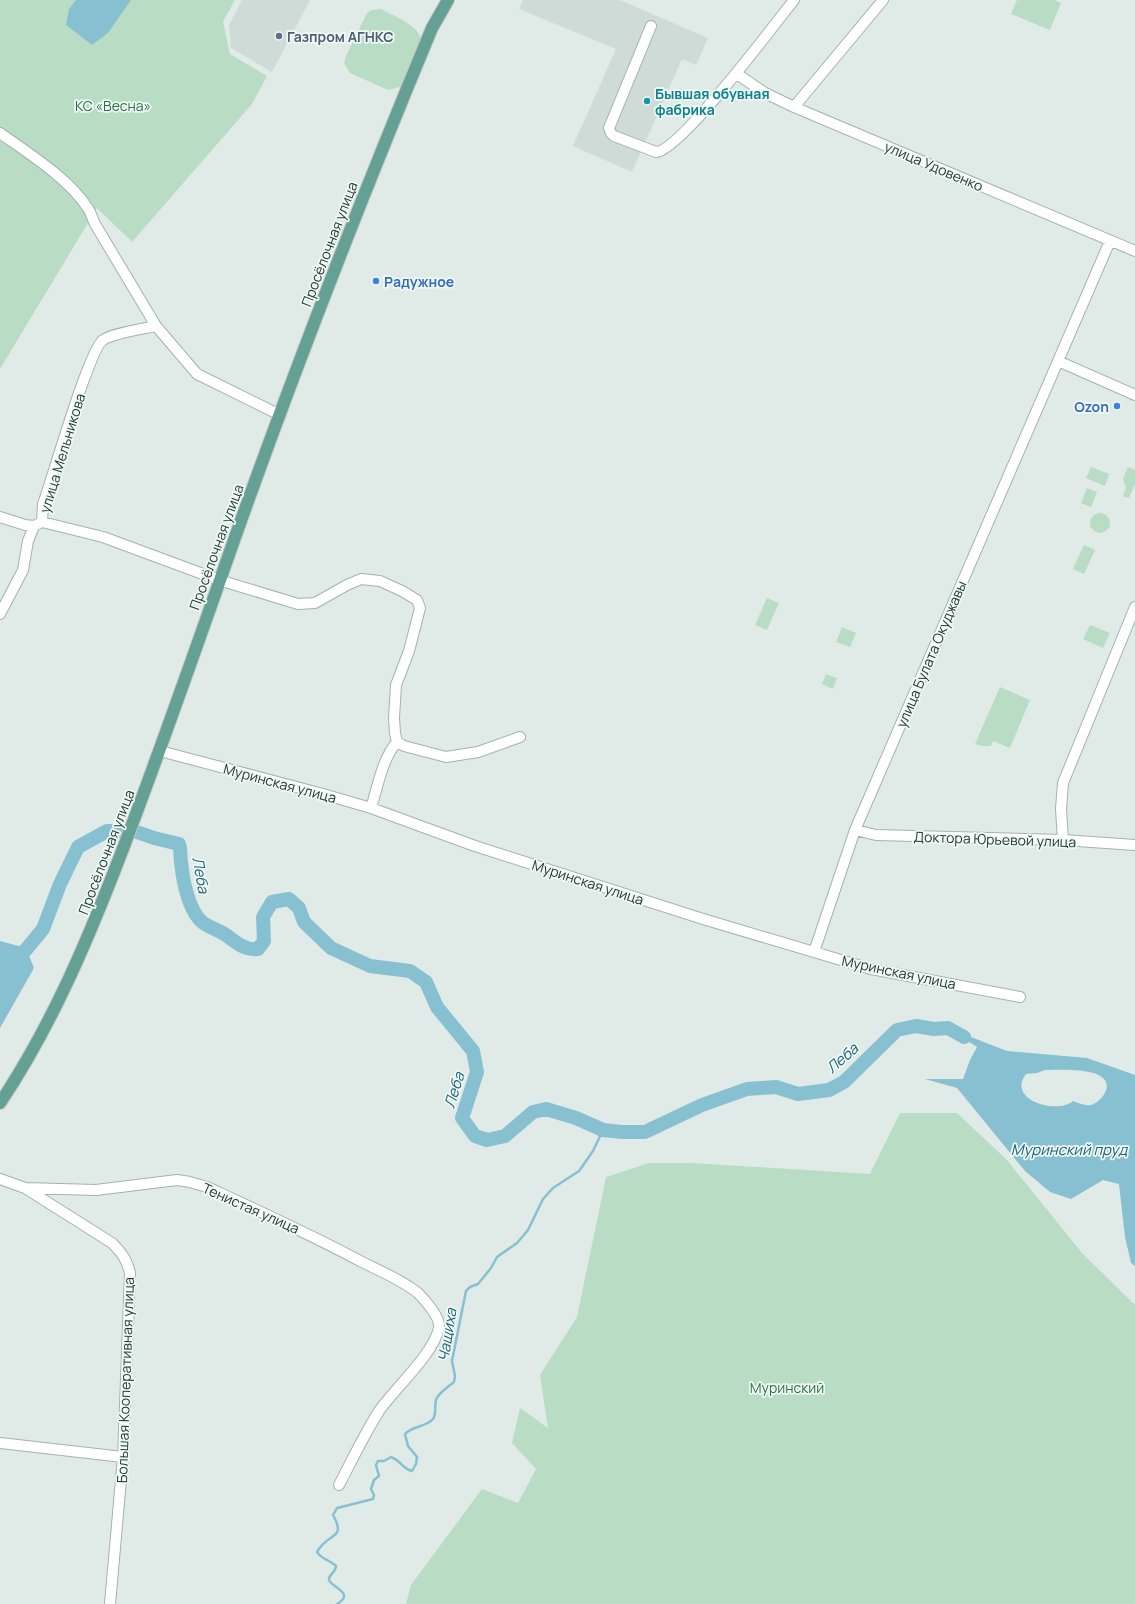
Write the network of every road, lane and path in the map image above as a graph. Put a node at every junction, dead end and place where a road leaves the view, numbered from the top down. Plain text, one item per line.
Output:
1 (448, 0) edge
2 (794, 0) edge
3 (883, 0) edge
4 (651, 26) dead end
5 (737, 74) junction
6 (794, 107) junction
7 (0, 133) edge
8 (1110, 241) junction
9 (1135, 251) edge
10 (156, 326) junction
11 (1058, 361) junction
12 (1135, 395) edge
13 (280, 415) junction
14 (0, 517) edge
15 (38, 524) junction
16 (219, 580) junction
17 (1135, 607) edge
18 (0, 614) edge
19 (520, 737) dead end
20 (398, 742) junction
21 (160, 751) junction
22 (371, 808) junction
23 (855, 830) junction
24 (1063, 840) junction
25 (1135, 845) edge
26 (814, 952) junction
27 (1020, 997) dead end
28 (1, 1101) edge
29 (0, 1179) edge
30 (25, 1188) junction
31 (0, 1443) edge
32 (123, 1457) junction
33 (339, 1486) dead end
34 (110, 1604) edge

1 - 13 main road, Просёлочная улица
2 - 5 street
3 - 6 street
4 - 5 street
5 - 6 street, улица Удовенко
6 - 8 street, улица Удовенко
7 - 10 street
8 - 9 street, улица Удовенко
8 - 11 street, улица Булата Окуджавы
10 - 13 street
10 - 15 street, улица Мельникова
11 - 12 street
11 - 23 street, улица Булата Окуджавы
13 - 16 main road, Просёлочная улица
14 - 15 street
15 - 16 street
15 - 18 street, улица Мельникова
16 - 20 street
16 - 21 main road, Просёлочная улица
17 - 24 street
19 - 20 street
20 - 22 street
21 - 22 street, Муринская улица
21 - 28 main road, Просёлочная улица
22 - 26 street, Муринская улица
23 - 24 street, Доктора Юрьевой улица
23 - 26 street, улица Булата Окуджавы
24 - 25 street, Доктора Юрьевой улица
26 - 27 street, Муринская улица
29 - 30 street, Большая Кооперативная улица
30 - 32 street, Большая Кооперативная улица
30 - 33 street, Тенистая улица
31 - 32 street
32 - 34 street, Большая Кооперативная улица

